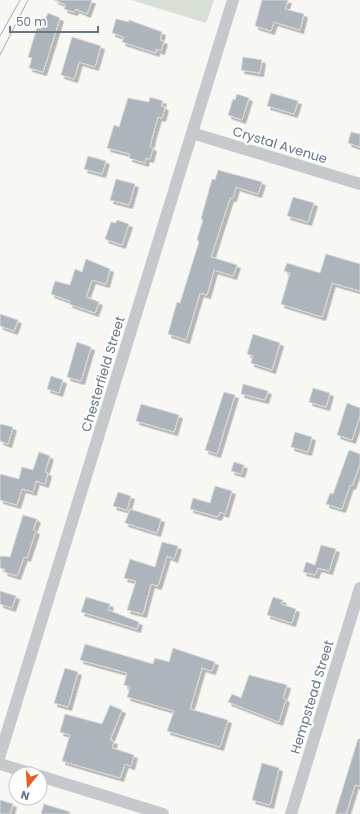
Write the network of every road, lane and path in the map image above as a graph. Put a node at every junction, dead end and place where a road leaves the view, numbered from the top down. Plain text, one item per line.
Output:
1 (233, 0) edge
2 (192, 133) junction
3 (360, 184) edge
4 (360, 588) edge
5 (0, 755) edge
6 (48, 778) edge
7 (163, 814) edge
8 (291, 814) edge

1 - 2 street, Chesterfield Street
2 - 3 street, Crystal Avenue
2 - 5 street, Chesterfield Street
4 - 8 street, Hempstead Street
6 - 7 street

